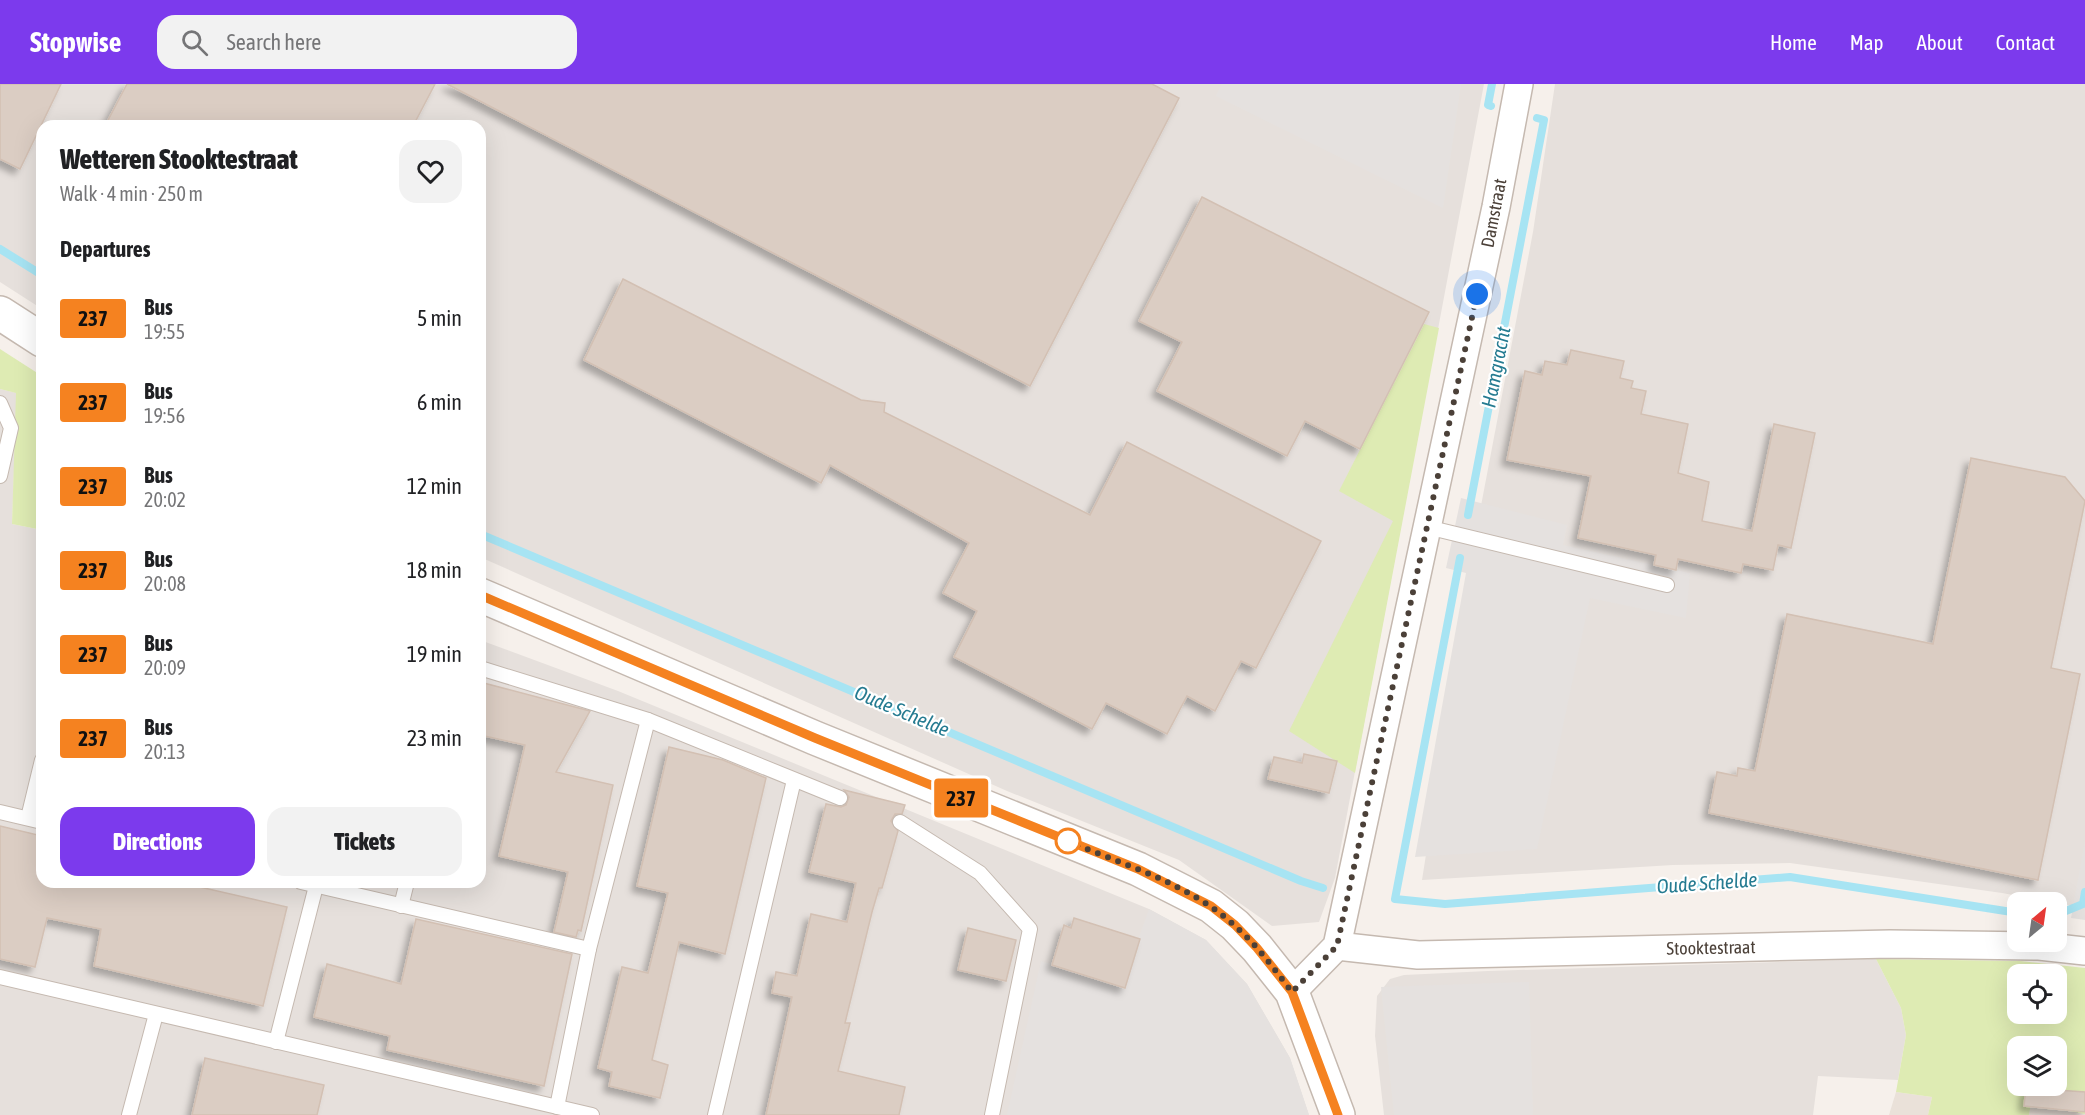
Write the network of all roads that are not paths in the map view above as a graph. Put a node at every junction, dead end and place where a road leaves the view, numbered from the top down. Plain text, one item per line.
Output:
1 (1519, 84) edge
2 (0, 313) edge
3 (36, 336) edge
4 (0, 404) edge
5 (0, 476) edge
6 (1428, 527) junction
7 (1667, 585) dead end
8 (486, 598) edge
9 (486, 670) edge
10 (648, 720) junction
11 (794, 780) junction
12 (36, 785) edge
13 (840, 798) dead end
14 (0, 812) edge
15 (28, 818) junction
16 (36, 820) edge
17 (900, 822) dead end
18 (315, 888) edge
19 (324, 888) edge
20 (406, 888) edge
21 (401, 906) junction
22 (1337, 946) junction
23 (589, 949) junction
24 (2085, 951) edge
25 (0, 977) edge
26 (1292, 992) junction
27 (156, 1014) junction
28 (276, 1042) junction
29 (558, 1107) junction
30 (129, 1115) edge
31 (592, 1115) edge
32 (714, 1115) edge
33 (992, 1115) edge
34 (1338, 1115) edge

1 - 6 street, Damstraat
2 - 3 street
4 - 5 lane
6 - 7 lane
6 - 22 street, Damstraat
8 - 26 street
9 - 10 lane
10 - 11 lane
10 - 23 lane
11 - 13 lane
11 - 32 lane
12 - 15 lane
14 - 15 lane
15 - 16 lane
17 - 33 lane
18 - 28 lane
19 - 21 lane
20 - 21 lane
21 - 23 lane
22 - 24 street, Stooktestraat
22 - 26 street
23 - 29 lane
25 - 27 lane
26 - 34 street
27 - 28 lane
27 - 30 lane
28 - 29 lane
29 - 31 lane

